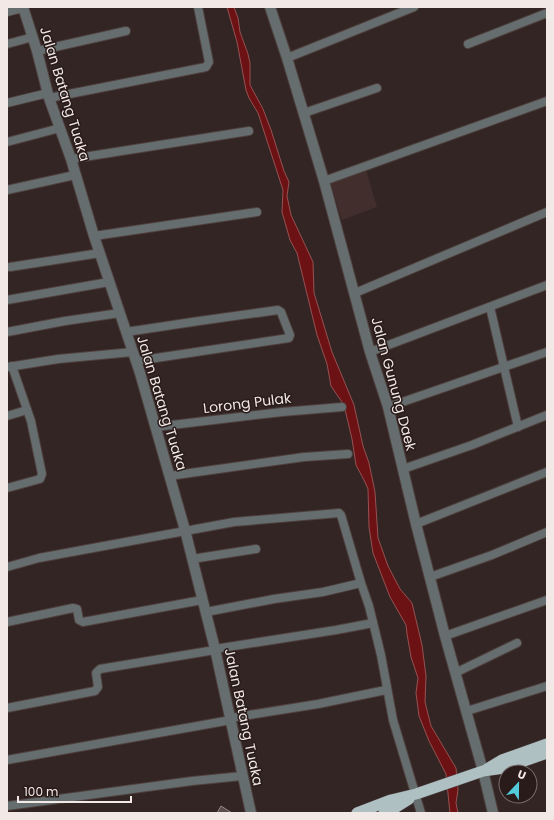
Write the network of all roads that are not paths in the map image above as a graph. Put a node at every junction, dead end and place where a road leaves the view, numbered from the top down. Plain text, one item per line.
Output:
1 (23, 7) edge
2 (198, 7) edge
3 (270, 7) edge
4 (414, 7) edge
5 (7, 12) edge
6 (547, 13) edge
7 (126, 31) dead end
8 (32, 37) junction
9 (7, 44) edge
10 (468, 44) dead end
11 (37, 51) junction
12 (287, 58) junction
13 (377, 88) dead end
14 (48, 95) junction
15 (547, 101) edge
16 (7, 103) edge
17 (304, 113) junction
18 (60, 128) junction
19 (249, 131) dead end
20 (7, 142) edge
21 (71, 159) junction
22 (75, 175) junction
23 (324, 181) junction
24 (7, 190) edge
25 (257, 212) dead end
26 (547, 212) edge
27 (94, 236) junction
28 (100, 253) junction
29 (10, 267) dead end
30 (109, 282) junction
31 (547, 285) edge
32 (355, 293) junction
33 (7, 300) edge
34 (490, 307) junction
35 (120, 313) junction
36 (7, 332) edge
37 (126, 332) junction
38 (370, 352) junction
39 (547, 352) edge
40 (134, 356) junction
41 (10, 367) edge
42 (504, 367) junction
43 (342, 407) dead end
44 (388, 407) junction
45 (27, 410) junction
46 (547, 415) edge
47 (7, 416) edge
48 (518, 426) junction
49 (155, 427) junction
50 (348, 454) dead end
51 (403, 469) junction
52 (547, 472) edge
53 (169, 476) junction
54 (7, 488) edge
55 (416, 524) junction
56 (185, 530) junction
57 (547, 532) edge
58 (256, 549) dead end
59 (192, 559) junction
60 (7, 567) edge
61 (430, 577) junction
62 (361, 583) junction
63 (202, 600) junction
64 (547, 600) edge
65 (206, 612) junction
66 (7, 622) edge
67 (373, 623) junction
68 (445, 636) junction
69 (518, 643) dead end
70 (215, 650) junction
71 (455, 673) junction
72 (547, 686) edge
73 (386, 690) junction
74 (7, 708) edge
75 (466, 712) junction
76 (230, 719) junction
77 (547, 744) edge
78 (547, 753) edge
79 (7, 760) edge
80 (503, 764) joint
81 (498, 766) edge
82 (484, 771) junction
83 (242, 776) junction
84 (416, 794) junction
85 (7, 806) edge
86 (389, 807) edge
87 (251, 813) edge
88 (357, 813) edge
89 (421, 813) edge
90 (493, 813) edge

1 - 5 street
1 - 8 street, Jalan Batang Tuaka
2 - 14 street
3 - 12 street, Jalan Gunung Daek
4 - 12 street
6 - 10 street
7 - 11 street
8 - 9 street
8 - 11 street, Jalan Batang Tuaka
11 - 14 street, Jalan Batang Tuaka
12 - 17 street, Jalan Gunung Daek
13 - 17 street
14 - 16 street
14 - 18 street, Jalan Batang Tuaka
15 - 23 street
17 - 23 street, Jalan Gunung Daek
18 - 20 street
18 - 21 street, Jalan Batang Tuaka
19 - 21 street
21 - 22 street, Jalan Batang Tuaka
22 - 24 street
22 - 27 street, Jalan Batang Tuaka
23 - 32 street, Jalan Gunung Daek
25 - 27 street
26 - 32 street
27 - 28 street, Jalan Batang Tuaka
28 - 29 street
28 - 30 street, Jalan Batang Tuaka
30 - 33 street
30 - 35 street, Jalan Batang Tuaka
31 - 34 street
32 - 38 street, Jalan Gunung Daek
34 - 38 street
34 - 42 street
35 - 36 street
35 - 37 street, Jalan Batang Tuaka
37 - 40 street, Jalan Batang Tuaka
37 - 40 street
38 - 44 street, Jalan Gunung Daek
39 - 42 street
40 - 41 street
40 - 49 street, Jalan Batang Tuaka
41 - 45 street
42 - 44 street
42 - 48 street
43 - 49 street, Lorong Pulak
44 - 51 street, Jalan Gunung Daek
45 - 47 street
45 - 54 street
46 - 48 street
48 - 51 street
49 - 53 street, Jalan Batang Tuaka
50 - 53 street
51 - 55 street, Jalan Gunung Daek
52 - 55 street
53 - 56 street, Jalan Batang Tuaka
55 - 61 street, Jalan Gunung Daek
56 - 59 street, Jalan Batang Tuaka
56 - 60 street
56 - 62 street
57 - 61 street
58 - 59 street
59 - 63 street, Jalan Batang Tuaka
61 - 68 street, Jalan Gunung Daek
62 - 65 street
62 - 67 street
63 - 65 street, Jalan Batang Tuaka
63 - 66 street
64 - 68 street
65 - 70 street, Jalan Batang Tuaka
67 - 70 street
67 - 73 street
68 - 71 street, Jalan Gunung Daek
69 - 71 street
70 - 74 street
70 - 76 street, Jalan Batang Tuaka
71 - 75 street, Jalan Gunung Daek
72 - 75 street
73 - 76 street
73 - 84 street
75 - 82 street, Jalan Gunung Daek
76 - 79 street
76 - 83 street, Jalan Batang Tuaka
77 - 80 highway
78 - 80 highway
81 - 82 highway
82 - 84 highway
82 - 90 street, Jalan Gunung Daek
83 - 85 street
83 - 87 street, Jalan Batang Tuaka
84 - 86 highway
84 - 89 street
86 - 88 highway

